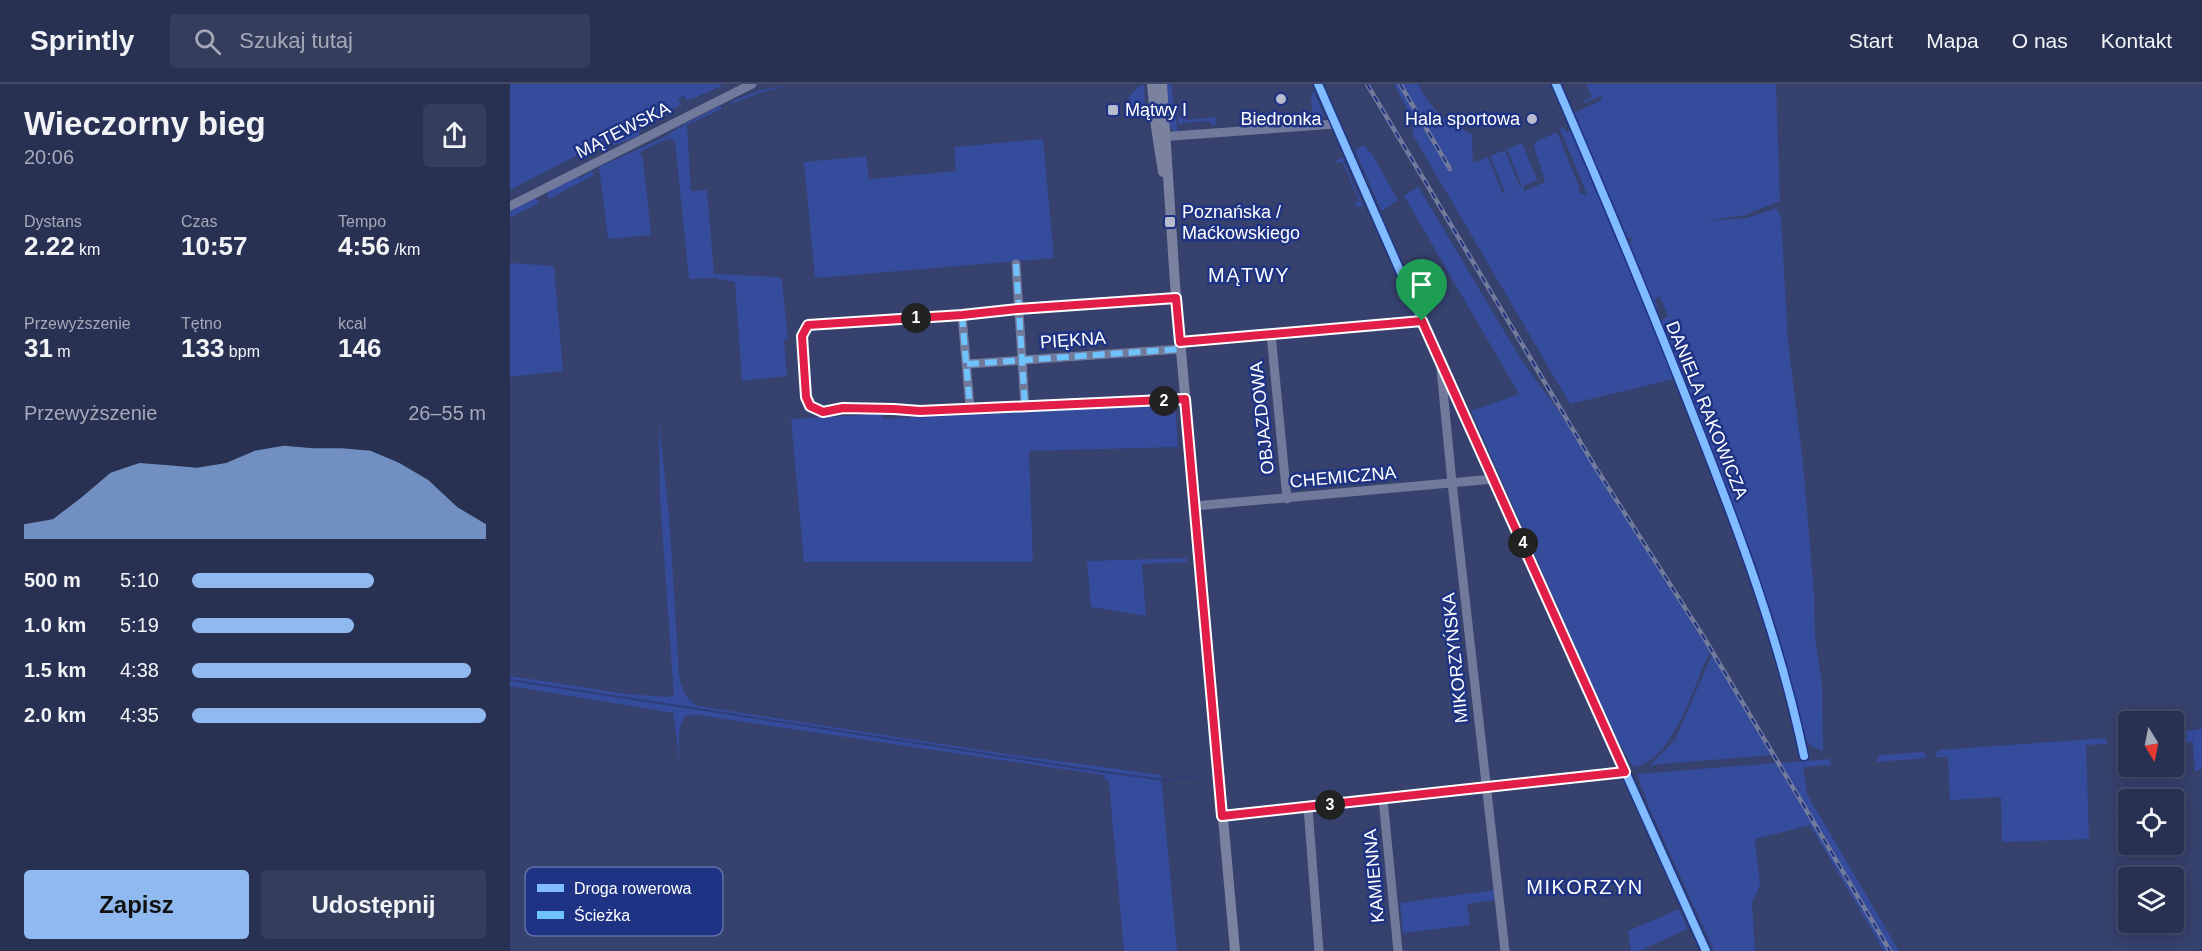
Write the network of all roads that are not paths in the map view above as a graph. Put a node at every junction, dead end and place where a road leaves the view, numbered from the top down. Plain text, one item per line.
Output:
1 (752, 84) edge
2 (1318, 84) edge
3 (1556, 84) edge
4 (1159, 85) edge
5 (1336, 124) junction
6 (1162, 137) junction
7 (510, 206) edge
8 (1016, 264) dead end
9 (1176, 298) junction
10 (1018, 309) junction
11 (962, 315) junction
12 (1422, 321) junction
13 (1271, 333) junction
14 (1181, 345) junction
15 (1023, 360) junction
16 (1440, 361) junction
17 (967, 364) junction
18 (1454, 391) junction
19 (1443, 394) junction
20 (1185, 399) junction
21 (1025, 407) junction
22 (970, 408) junction
23 (1494, 479) junction
24 (1452, 483) junction
25 (1287, 499) junction
26 (1194, 506) junction
27 (1804, 756) dead end
28 (1625, 772) junction
29 (1486, 788) junction
30 (1383, 799) junction
31 (1308, 807) junction
32 (1222, 816) junction
33 (1235, 951) edge
34 (1319, 951) edge
35 (1398, 951) edge
36 (1505, 951) edge
37 (1706, 951) edge

1 - 7 street, MĄTEWSKA
2 - 5 street
3 - 27 street, DANIELA RAKOWICZA
4 - 6 main road
5 - 6 street
5 - 12 street
6 - 9 main road
8 - 10 street
9 - 10 street
9 - 14 main road
10 - 11 street
10 - 15 street
11 - 17 street
11 - 22 street
12 - 13 street, OBJAZDOWA
12 - 16 street
13 - 14 street, OBJAZDOWA
13 - 25 street, OBJAZDOWA
14 - 15 street, PIĘKNA
14 - 20 main road
15 - 17 street, PIĘKNA
15 - 21 street
16 - 18 street
16 - 19 street, MIKORZYŃSKA
17 - 22 street
18 - 19 street
18 - 23 street
19 - 24 street, MIKORZYŃSKA
20 - 21 street
20 - 26 main road
21 - 22 street
23 - 24 street, CHEMICZNA
23 - 28 street
24 - 25 street, CHEMICZNA
24 - 29 street, MIKORZYŃSKA
25 - 26 street, CHEMICZNA
26 - 32 main road
28 - 29 street
28 - 37 street
29 - 30 street
29 - 36 street, MIKORZYŃSKA
30 - 31 street
30 - 35 street, KAMIENNA
31 - 32 street
31 - 34 street
32 - 33 main road

